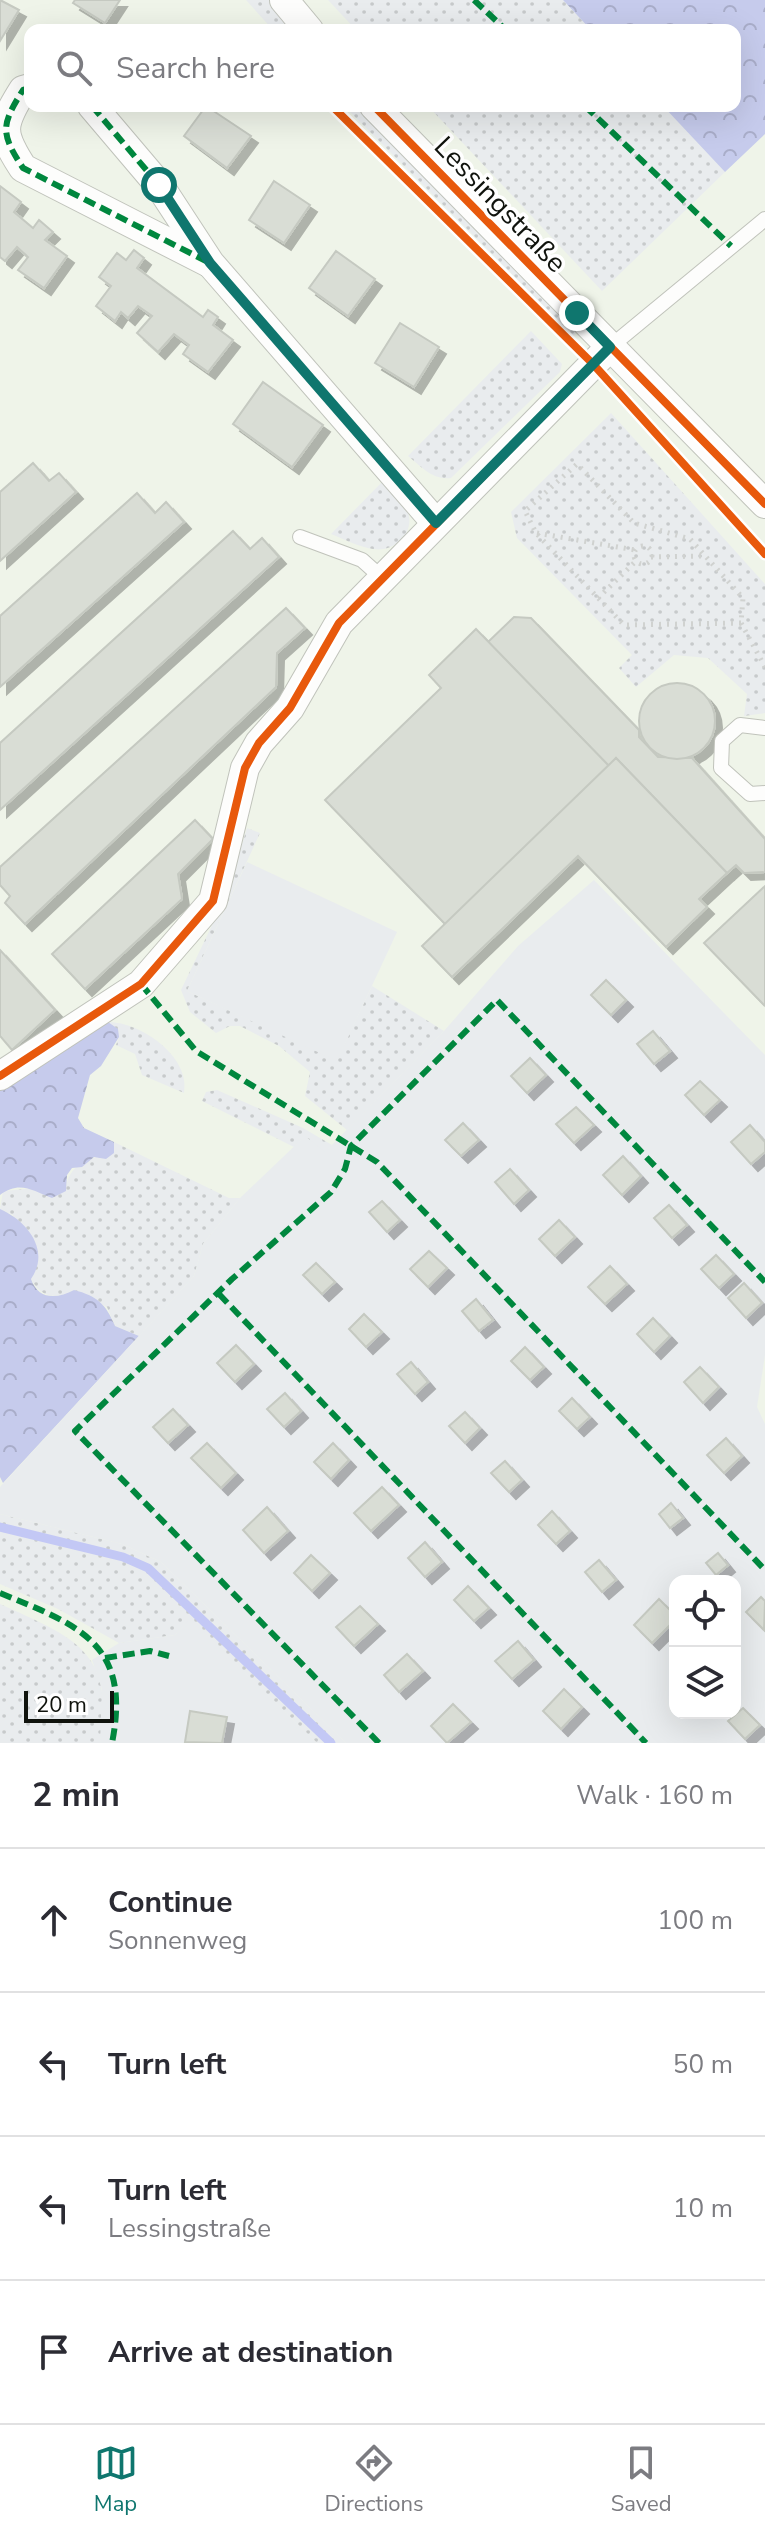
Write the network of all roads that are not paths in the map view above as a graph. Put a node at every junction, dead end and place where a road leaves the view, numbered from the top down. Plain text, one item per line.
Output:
1 (284, 0) edge
2 (304, 24) edge
3 (24, 90) edge
4 (97, 112) edge
5 (380, 112) edge
6 (765, 219) edge
7 (210, 263) junction
8 (610, 347) junction
9 (765, 504) edge
10 (436, 523) junction
11 (300, 537) dead end
12 (381, 577) junction
13 (765, 728) edge
14 (765, 793) edge
15 (0, 1076) edge

1 - 2 street
3 - 7 street
4 - 7 street
5 - 8 street, Lessingstraße
6 - 8 lane
7 - 10 street
8 - 9 street, Lessingstraße
8 - 10 street
10 - 12 street
11 - 12 lane
12 - 15 street
13 - 14 lane

